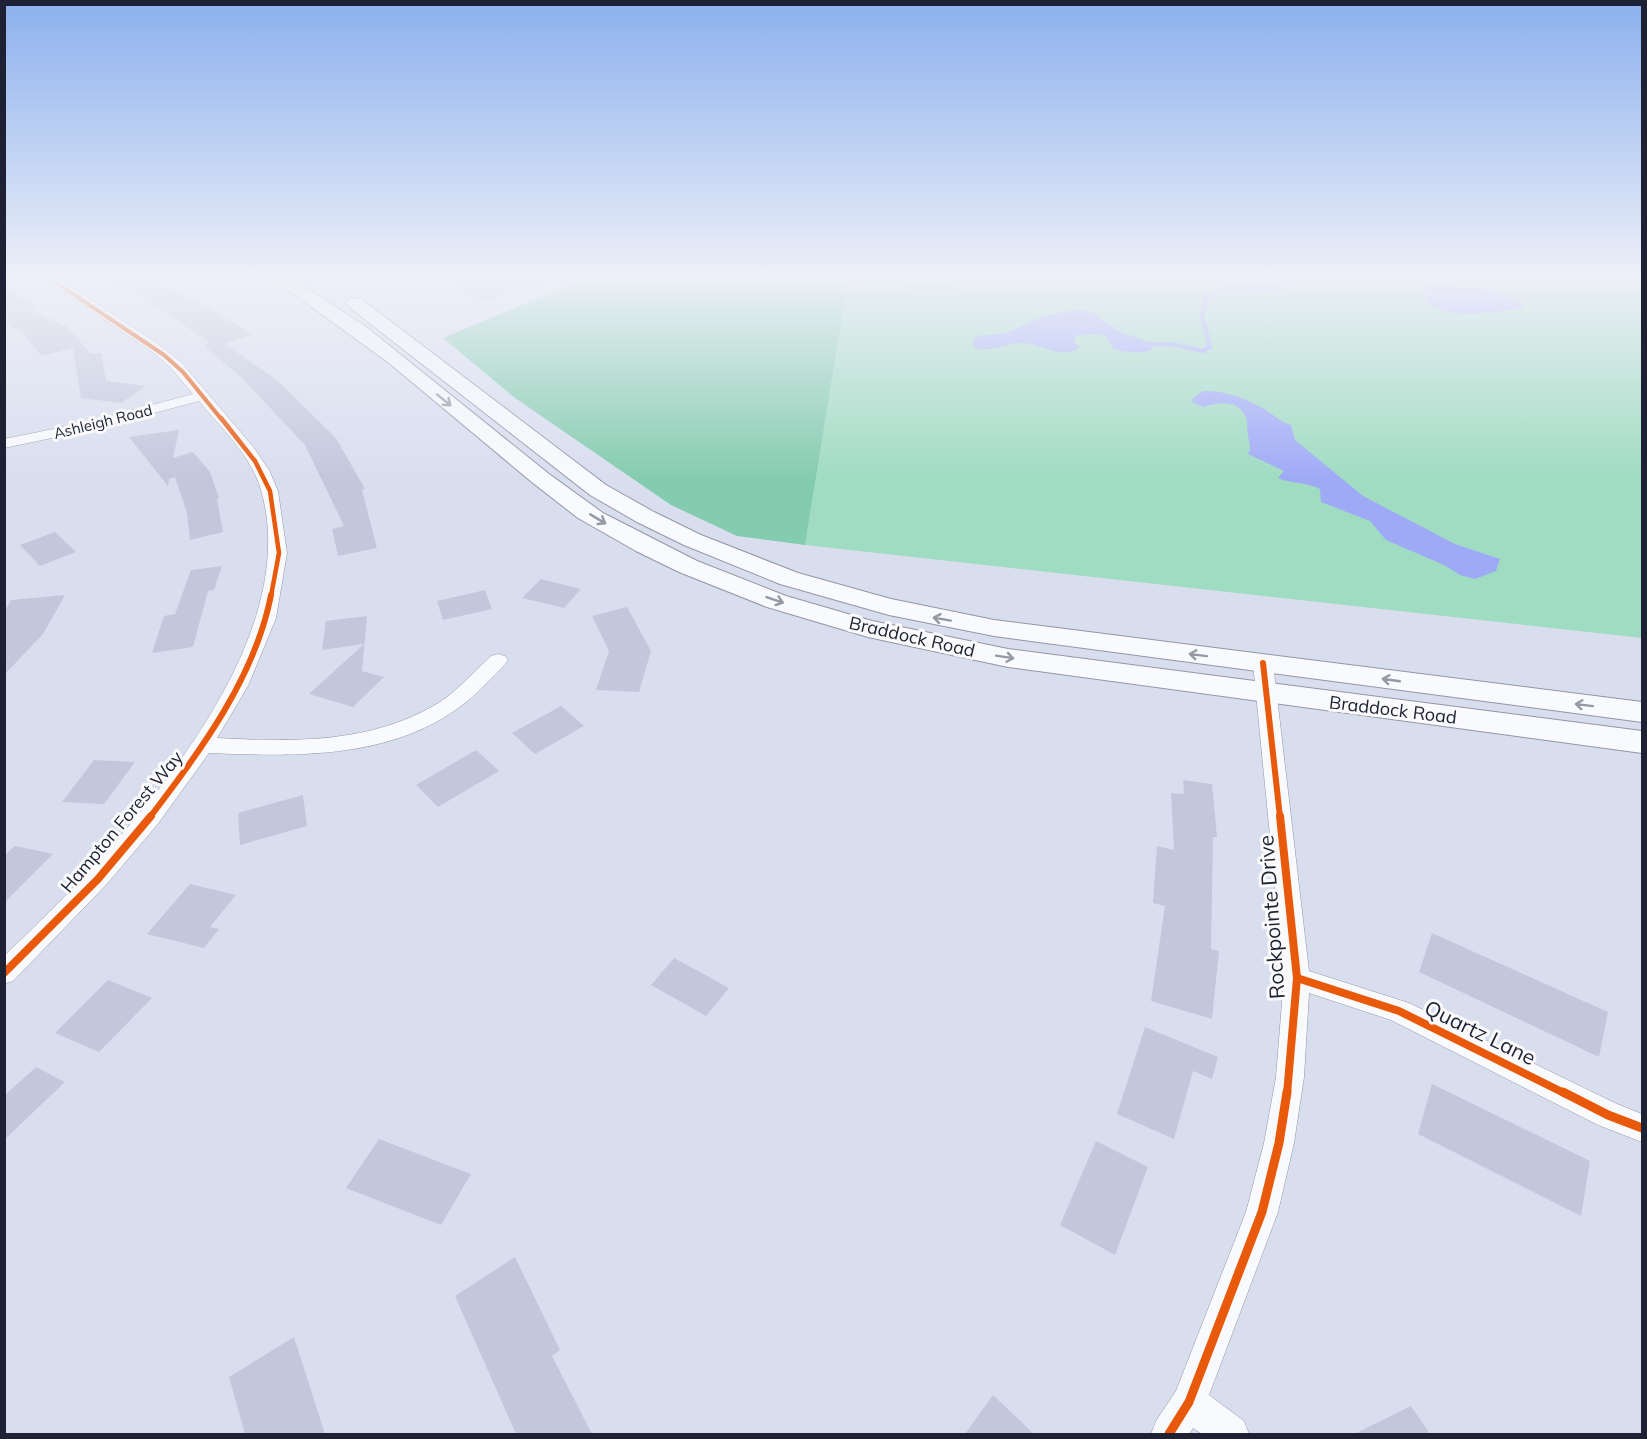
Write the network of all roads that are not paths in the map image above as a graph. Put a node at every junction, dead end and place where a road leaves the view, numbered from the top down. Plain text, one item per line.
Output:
1 (152, 345) edge
2 (378, 345) edge
3 (411, 345) edge
4 (201, 396) junction
5 (4, 444) edge
6 (498, 660) dead end
7 (1263, 663) junction
8 (1268, 693) junction
9 (1642, 712) edge
10 (1642, 742) edge
11 (205, 745) junction
12 (4, 973) edge
13 (1298, 978) junction
14 (1642, 1128) edge
15 (1189, 1402) junction
16 (1169, 1434) edge
17 (1231, 1434) edge

1 - 4 street, Hampton Forest Way
2 -> 8 main road, Braddock Road
7 -> 3 main road, Braddock Road
4 - 5 street, Ashleigh Road
4 - 11 street, Hampton Forest Way
6 - 11 street
7 - 8 street, Rockpointe Drive
9 -> 7 main road, Braddock Road
8 - 10 main road, Braddock Road
8 - 13 street, Rockpointe Drive
11 - 12 street, Hampton Forest Way
13 - 14 street, Quartz Lane
13 - 15 street, Rockpointe Drive
15 - 16 street, Rockpointe Drive
15 - 17 street

